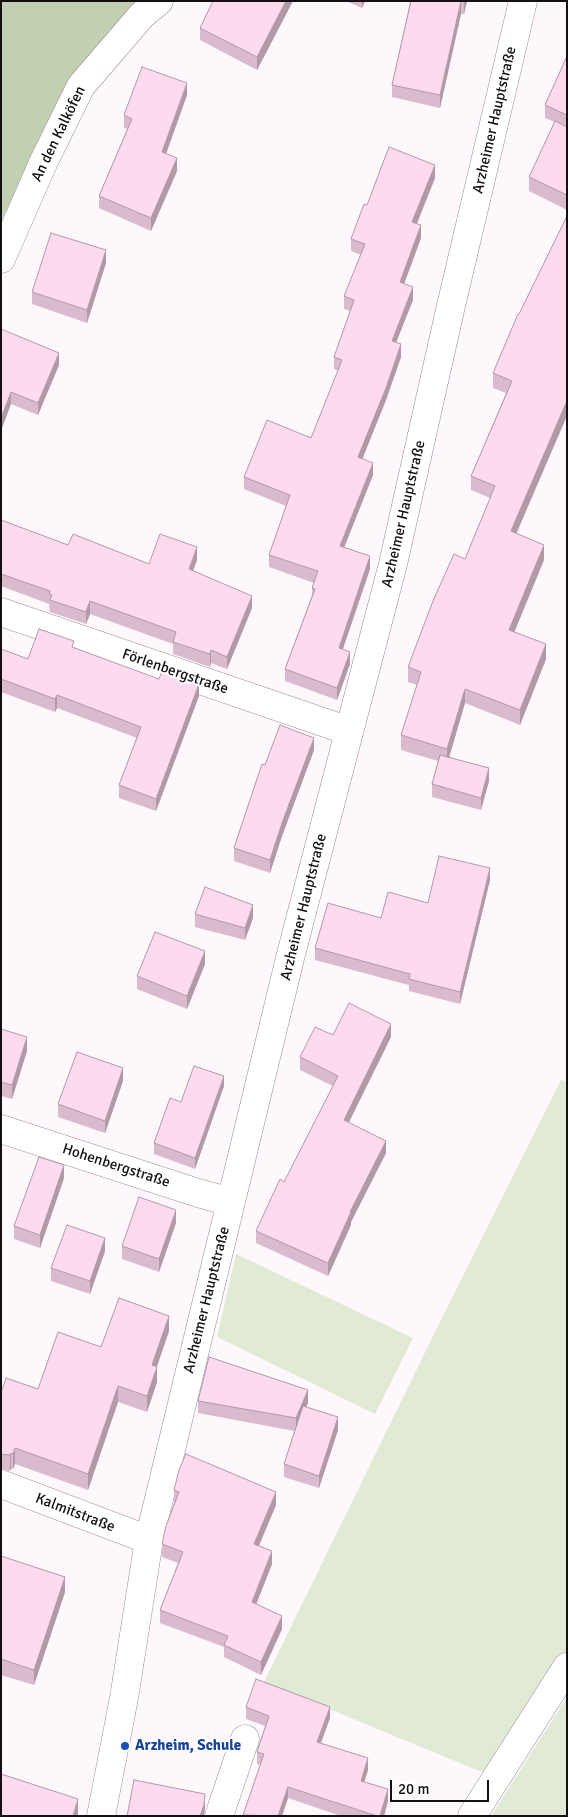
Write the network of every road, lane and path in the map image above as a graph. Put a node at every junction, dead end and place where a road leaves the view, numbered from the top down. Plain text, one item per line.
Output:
1 (159, 1) edge
2 (523, 1) edge
3 (1, 259) edge
4 (1, 612) edge
5 (349, 731) junction
6 (1, 1129) edge
7 (231, 1202) junction
8 (1, 1484) edge
9 (149, 1540) junction
10 (567, 1667) edge
11 (245, 1739) dead end
12 (101, 1816) edge
13 (219, 1816) edge
14 (472, 1816) edge

1 - 3 street, An den Kalköfen
2 - 5 street, Arzheimer Hauptstraße
4 - 5 street, Förlenbergstraße
5 - 7 street, Arzheimer Hauptstraße
6 - 7 street, Hohenbergstraße
7 - 9 street, Arzheimer Hauptstraße
8 - 9 street, Kalmitstraße
9 - 12 street, Arzheimer Hauptstraße
10 - 14 street
11 - 13 street

